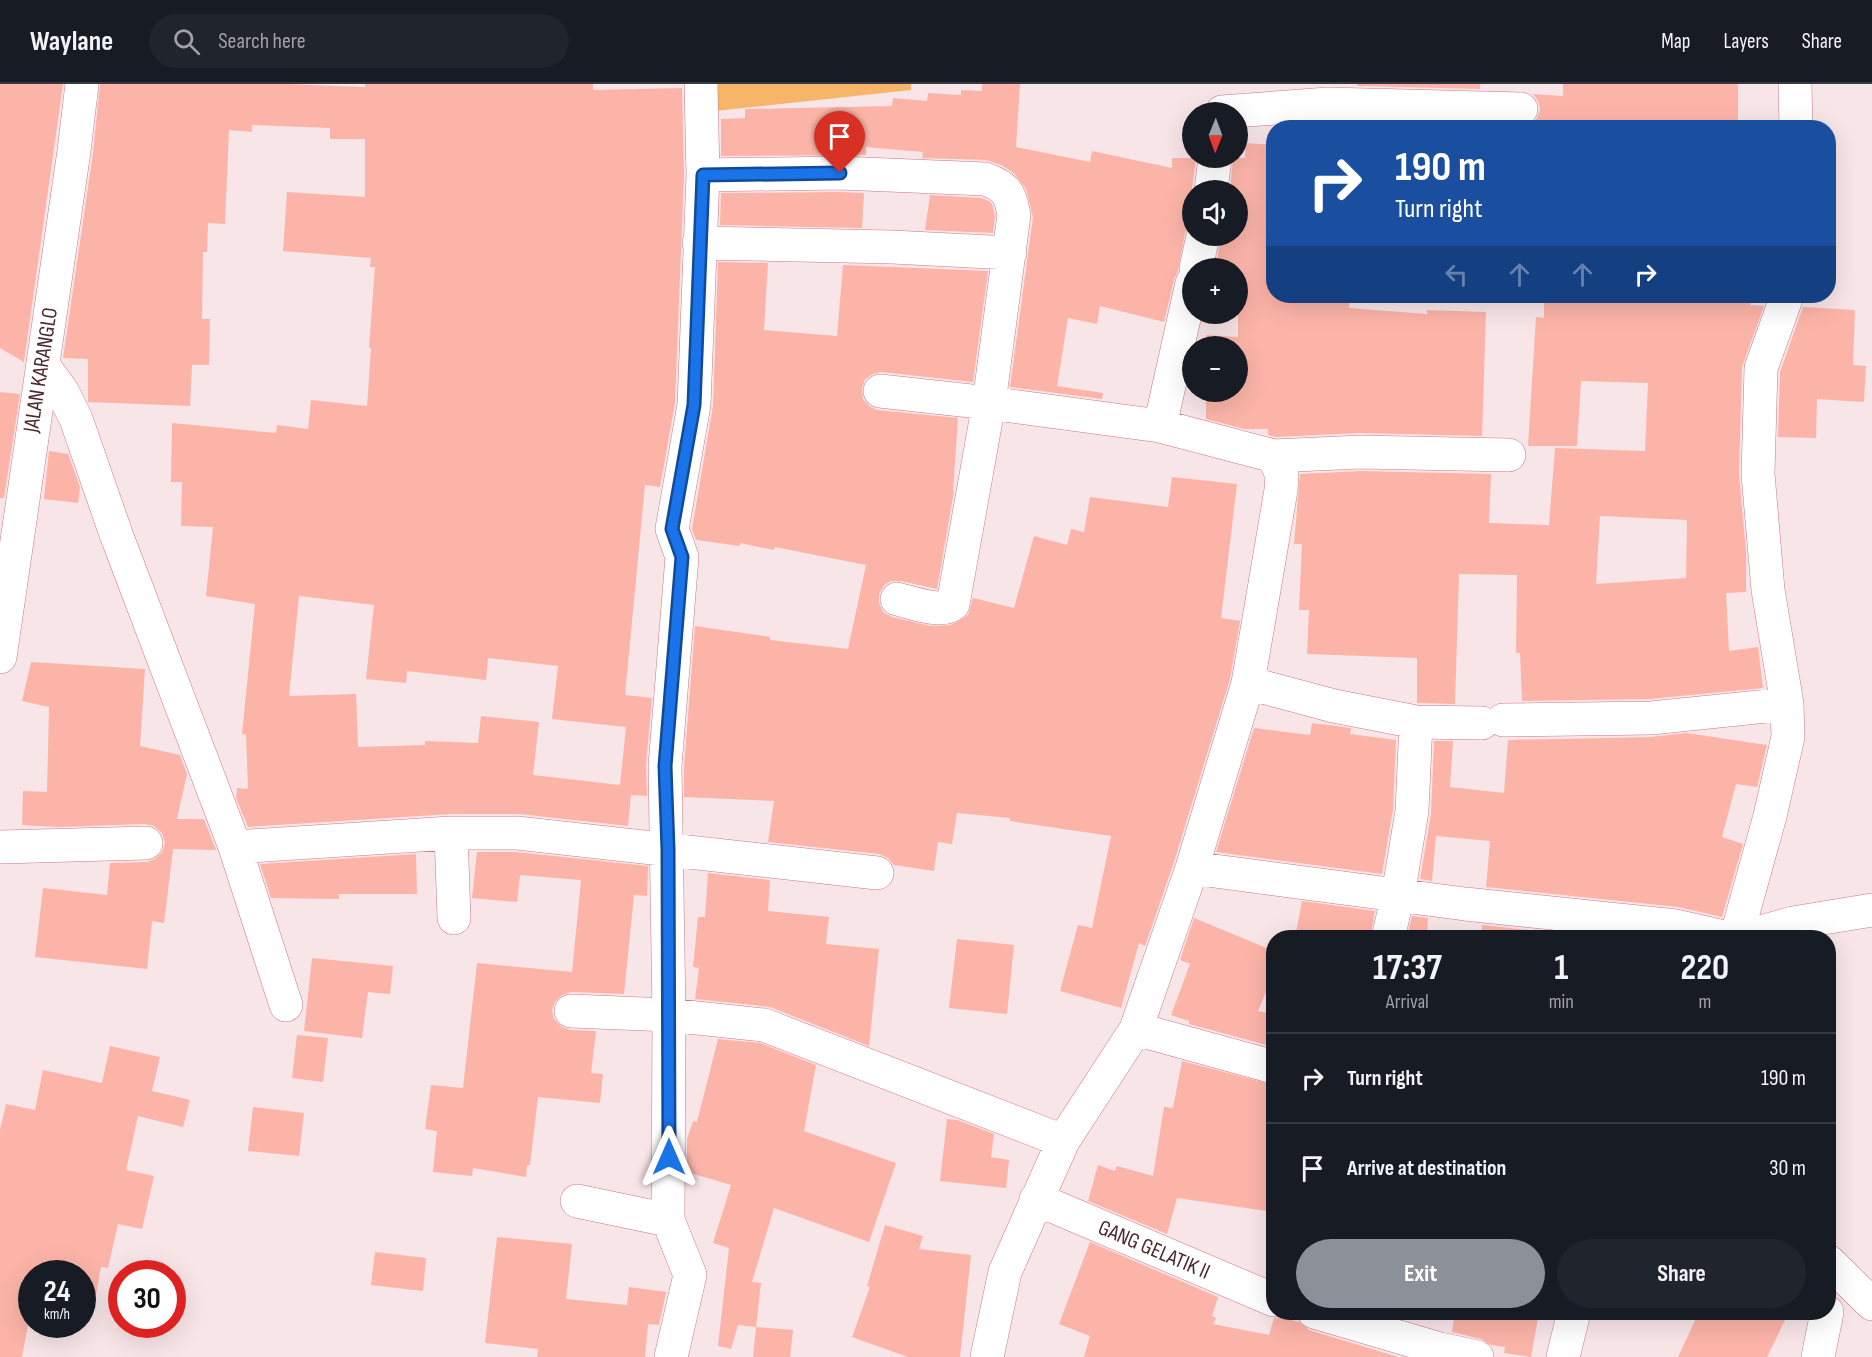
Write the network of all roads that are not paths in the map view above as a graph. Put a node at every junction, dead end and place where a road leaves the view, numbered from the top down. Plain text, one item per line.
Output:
1 (82, 84) edge
2 (700, 84) edge
3 (1222, 84) edge
4 (1795, 84) edge
5 (1221, 102) edge
6 (1521, 109) dead end
7 (1248, 110) edge
8 (1796, 120) edge
9 (703, 175) junction
10 (699, 243) junction
11 (1010, 253) junction
12 (1784, 303) edge
13 (1183, 324) edge
14 (42, 368) junction
15 (880, 391) dead end
16 (989, 403) junction
17 (1160, 426) junction
18 (1509, 455) dead end
19 (1274, 456) junction
20 (897, 599) dead end
21 (0, 657) edge
22 (1248, 683) junction
23 (1786, 704) junction
24 (1416, 722) junction
25 (452, 833) junction
26 (146, 843) dead end
27 (0, 847) edge
28 (235, 847) junction
29 (668, 849) junction
30 (1192, 868) junction
31 (877, 873) dead end
32 (1398, 895) junction
33 (1872, 910) edge
34 (454, 918) dead end
35 (1390, 930) edge
36 (1694, 930) edge
37 (1740, 930) edge
38 (1767, 930) edge
39 (286, 1005) dead end
40 (571, 1011) dead end
41 (669, 1015) junction
42 (1136, 1029) junction
43 (1266, 1065) edge
44 (1063, 1141) junction
45 (1036, 1199) junction
46 (577, 1201) dead end
47 (668, 1220) junction
48 (1836, 1268) edge
49 (1266, 1297) edge
50 (1872, 1304) edge
51 (1341, 1320) edge
52 (1572, 1320) edge
53 (1825, 1320) edge
54 (671, 1357) edge
55 (987, 1357) edge
56 (1477, 1357) edge
57 (1563, 1357) edge
58 (1818, 1357) edge

1 - 14 street, JALAN KARANGLO
2 - 9 street
3 - 5 street
4 - 8 street
6 - 7 street
9 - 10 street
9 - 11 street
10 - 11 street
10 - 29 street
11 - 16 street
12 - 23 street
13 - 17 street
14 - 21 street, JALAN KARANGLO
14 - 28 street
15 - 16 street
16 - 17 street
16 - 20 street
17 - 19 street
18 - 19 street
19 - 22 street
22 - 24 street
22 - 30 street
23 - 24 street
23 - 37 street
24 - 32 street
25 - 28 street
25 - 29 street
25 - 34 street
26 - 27 street
28 - 39 street
29 - 31 street
29 - 41 street
30 - 32 street
30 - 42 street
32 - 35 street
32 - 36 street
33 - 38 street
40 - 41 street
41 - 44 street
41 - 47 street
42 - 43 street
42 - 44 street
44 - 45 street
45 - 49 street, GANG GELATIK II
45 - 55 street
46 - 47 street
47 - 54 street
48 - 50 street
51 - 56 street
52 - 57 street
53 - 58 street

